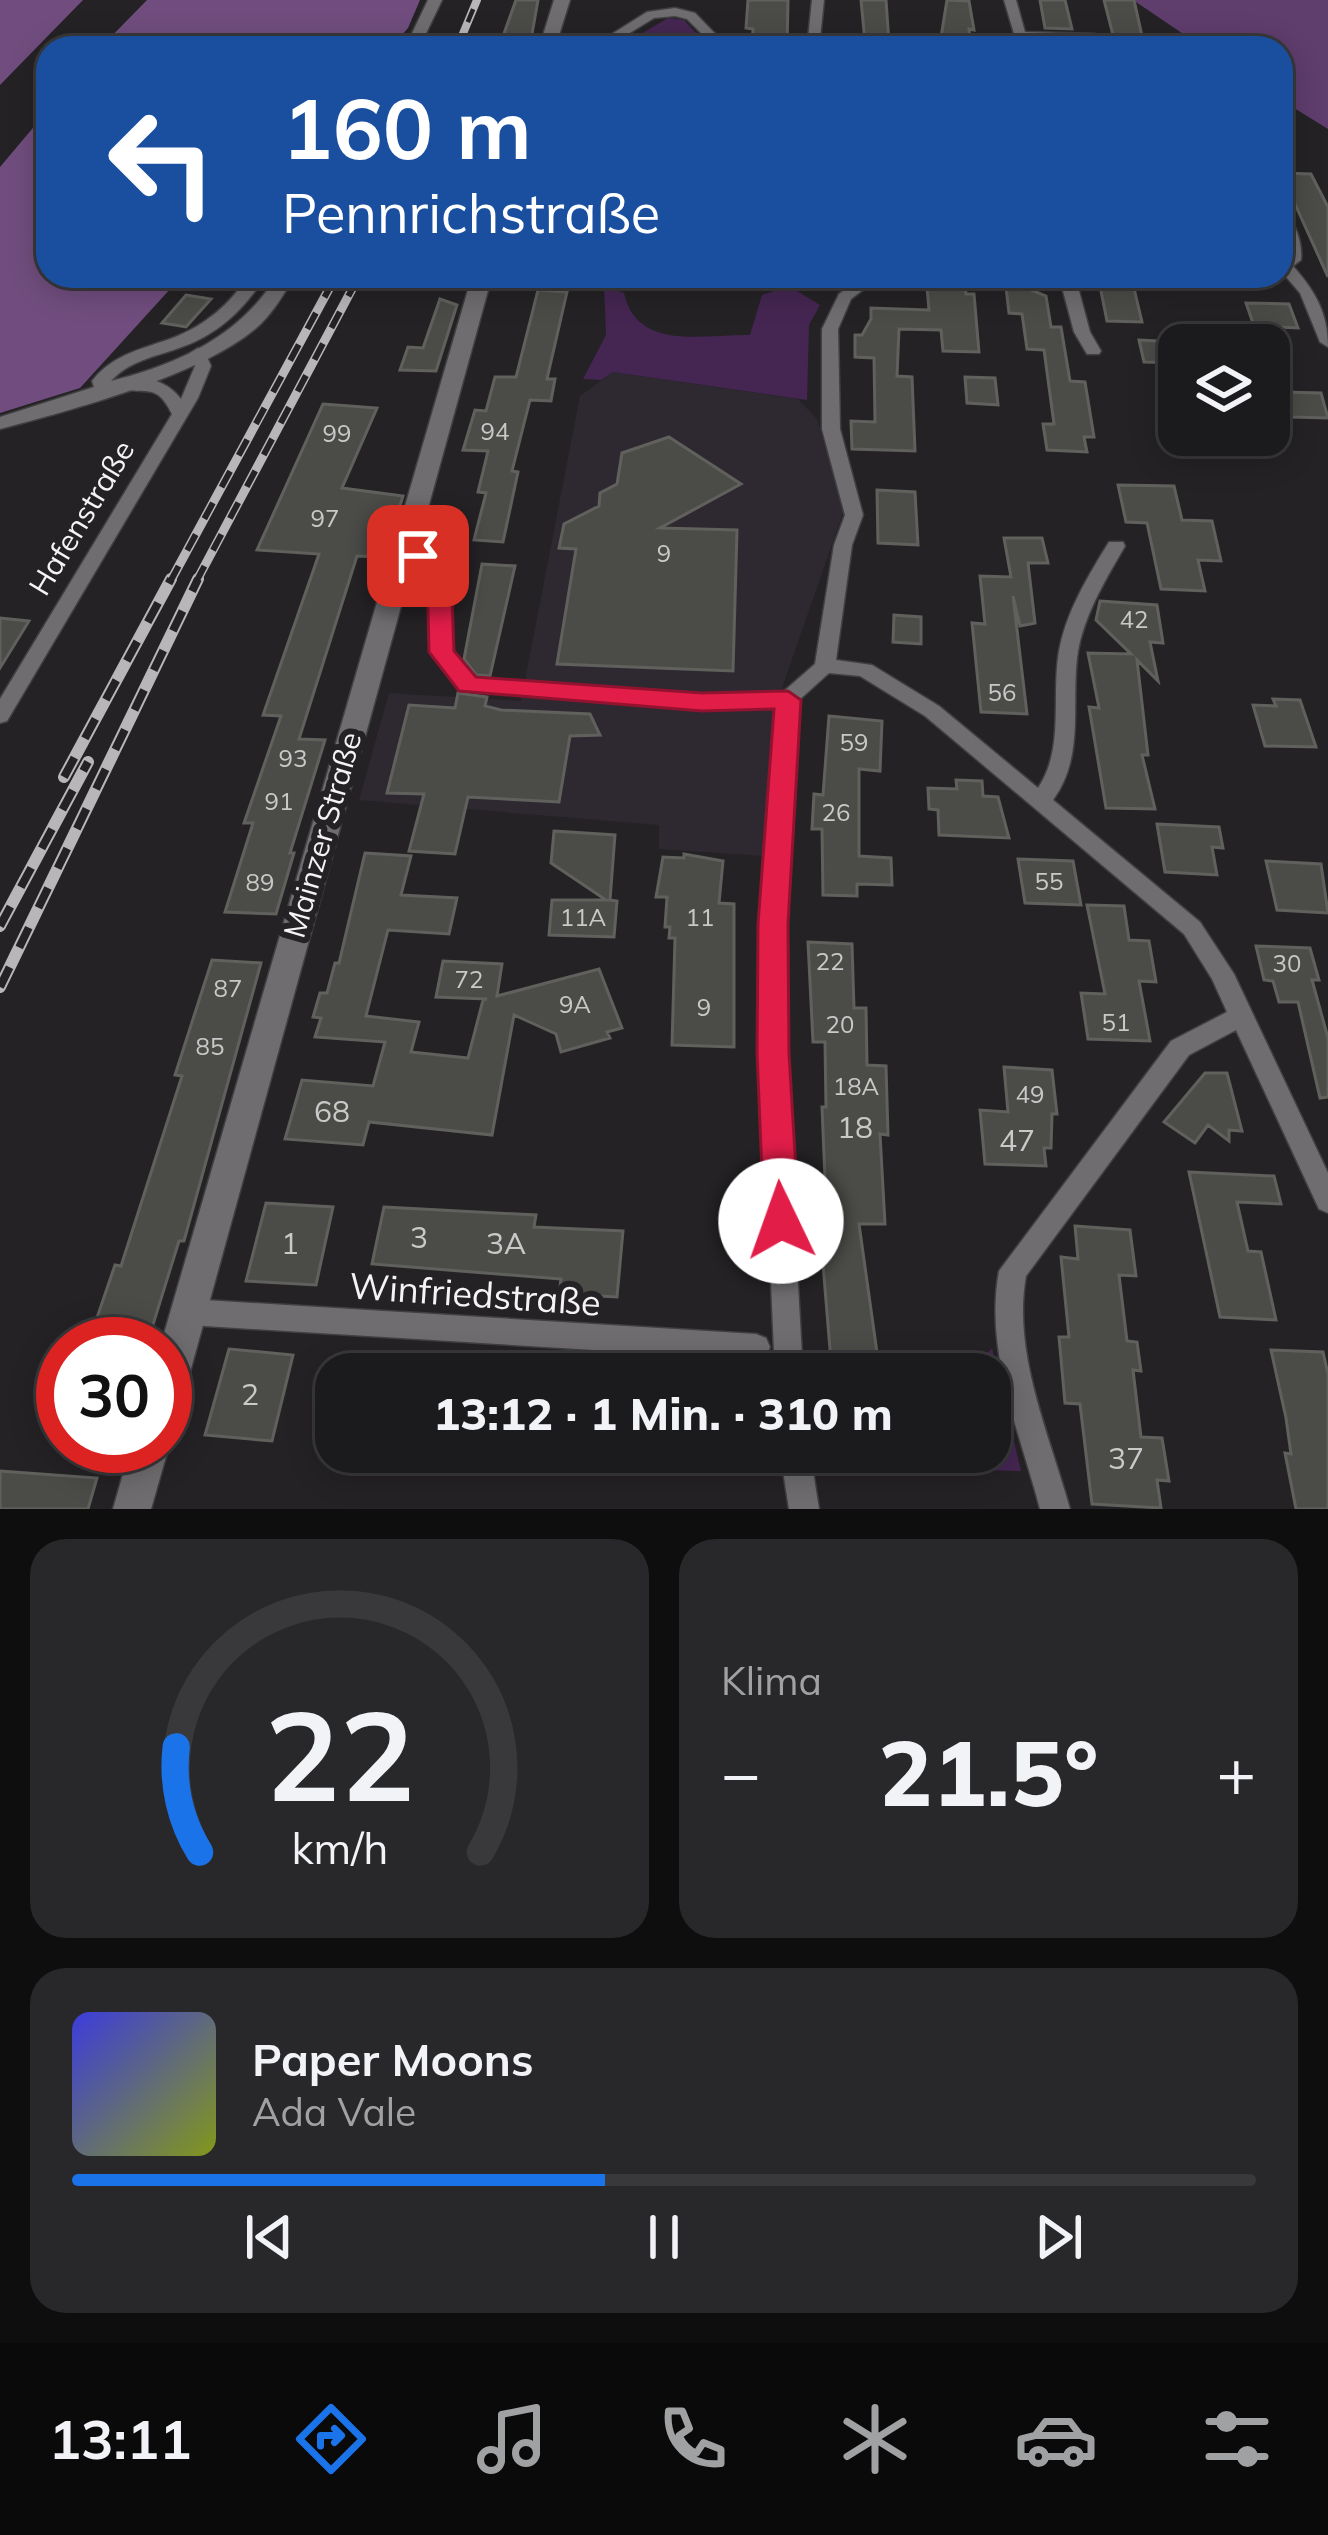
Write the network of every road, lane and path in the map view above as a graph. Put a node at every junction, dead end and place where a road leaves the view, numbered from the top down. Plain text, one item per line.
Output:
1 (435, 0) edge
2 (562, 0) edge
3 (818, 0) edge
4 (1010, 0) edge
5 (1092, 20) dead end
6 (418, 36) edge
7 (551, 36) edge
8 (618, 36) edge
9 (711, 36) edge
10 (814, 36) edge
11 (1017, 36) edge
12 (1095, 36) edge
13 (1293, 274) edge
14 (247, 288) edge
15 (278, 288) edge
16 (479, 288) edge
17 (856, 288) edge
18 (1070, 288) edge
19 (1328, 342) edge
20 (1094, 351) dead end
21 (198, 353) junction
22 (104, 388) junction
23 (180, 413) junction
24 (0, 423) edge
25 (1116, 546) dead end
26 (402, 553) junction
27 (825, 666) junction
28 (788, 700) junction
29 (0, 716) edge
30 (1040, 801) junction
31 (1241, 1016) junction
32 (1328, 1201) edge
33 (190, 1312) junction
34 (188, 1317) edge
35 (756, 1347) dead end
36 (789, 1353) edge
37 (142, 1473) edge
38 (798, 1473) edge
39 (132, 1509) edge
40 (804, 1509) edge
41 (1054, 1509) edge

1 - 6 street
2 - 7 main road
3 - 10 street
4 - 11 street
5 - 12 street
8 - 9 street
13 - 19 street
14 - 22 street
15 - 21 street
16 - 26 main road, Mainzer Straße
17 - 27 street
18 - 20 street
21 - 22 street
21 - 23 street, Hafenstraße
22 - 23 street
22 - 24 street
23 - 29 street, Hafenstraße
25 - 30 street
26 - 28 street
26 - 33 main road, Mainzer Straße
27 - 28 street
27 - 30 street
28 - 36 street
30 - 31 street
31 - 32 street
31 - 41 street
33 - 34 main road, Mainzer Straße
33 - 35 street, Winfriedstraße
37 - 39 main road
38 - 40 street

